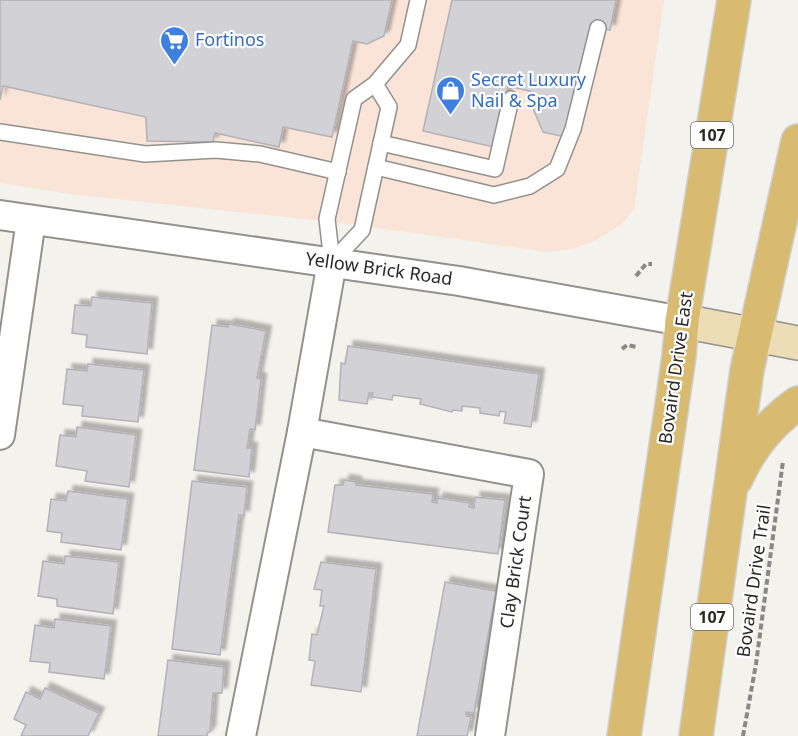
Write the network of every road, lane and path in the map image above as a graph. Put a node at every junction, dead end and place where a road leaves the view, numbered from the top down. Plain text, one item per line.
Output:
1 (418, 0) edge
2 (734, 0) edge
3 (598, 28) dead end
4 (375, 84) junction
5 (511, 99) dead end
6 (0, 132) edge
7 (798, 141) edge
8 (381, 143) junction
9 (376, 167) junction
10 (338, 172) junction
11 (789, 182) junction
12 (0, 215) edge
13 (31, 220) junction
14 (798, 223) edge
15 (332, 262) junction
16 (652, 264) dead end
17 (636, 276) dead end
18 (682, 321) junction
19 (756, 335) junction
20 (798, 343) edge
21 (637, 347) dead end
22 (622, 349) dead end
23 (798, 403) edge
24 (302, 432) junction
25 (0, 435) edge
26 (784, 459) dead end
27 (727, 497) junction
28 (241, 736) edge
29 (490, 736) edge
30 (624, 736) edge
31 (696, 736) edge
32 (742, 736) edge

1 - 4 lane
2 - 18 main road, Bovaird Drive East / 107
3 - 9 lane
4 - 8 lane
4 - 10 lane
5 - 8 lane
6 - 10 lane
7 - 11 main road, 107
8 - 9 lane
9 - 15 lane
10 - 15 lane
11 - 14 main road
11 - 19 main road, 107
12 - 13 street, Yellow Brick Road
13 - 15 street, Yellow Brick Road
13 - 25 street
15 - 18 street, Yellow Brick Road
15 - 24 street
16 - 17 path
18 - 19 street, Yellow Brick Road
18 - 30 main road, Bovaird Drive East / 107
19 - 20 street, Yellow Brick Road
19 - 27 main road, 107
21 - 22 path
23 - 27 main road
24 - 28 street
24 - 29 street, Clay Brick Court
26 - 32 path, Bovaird Drive Trail
27 - 31 main road, 107

